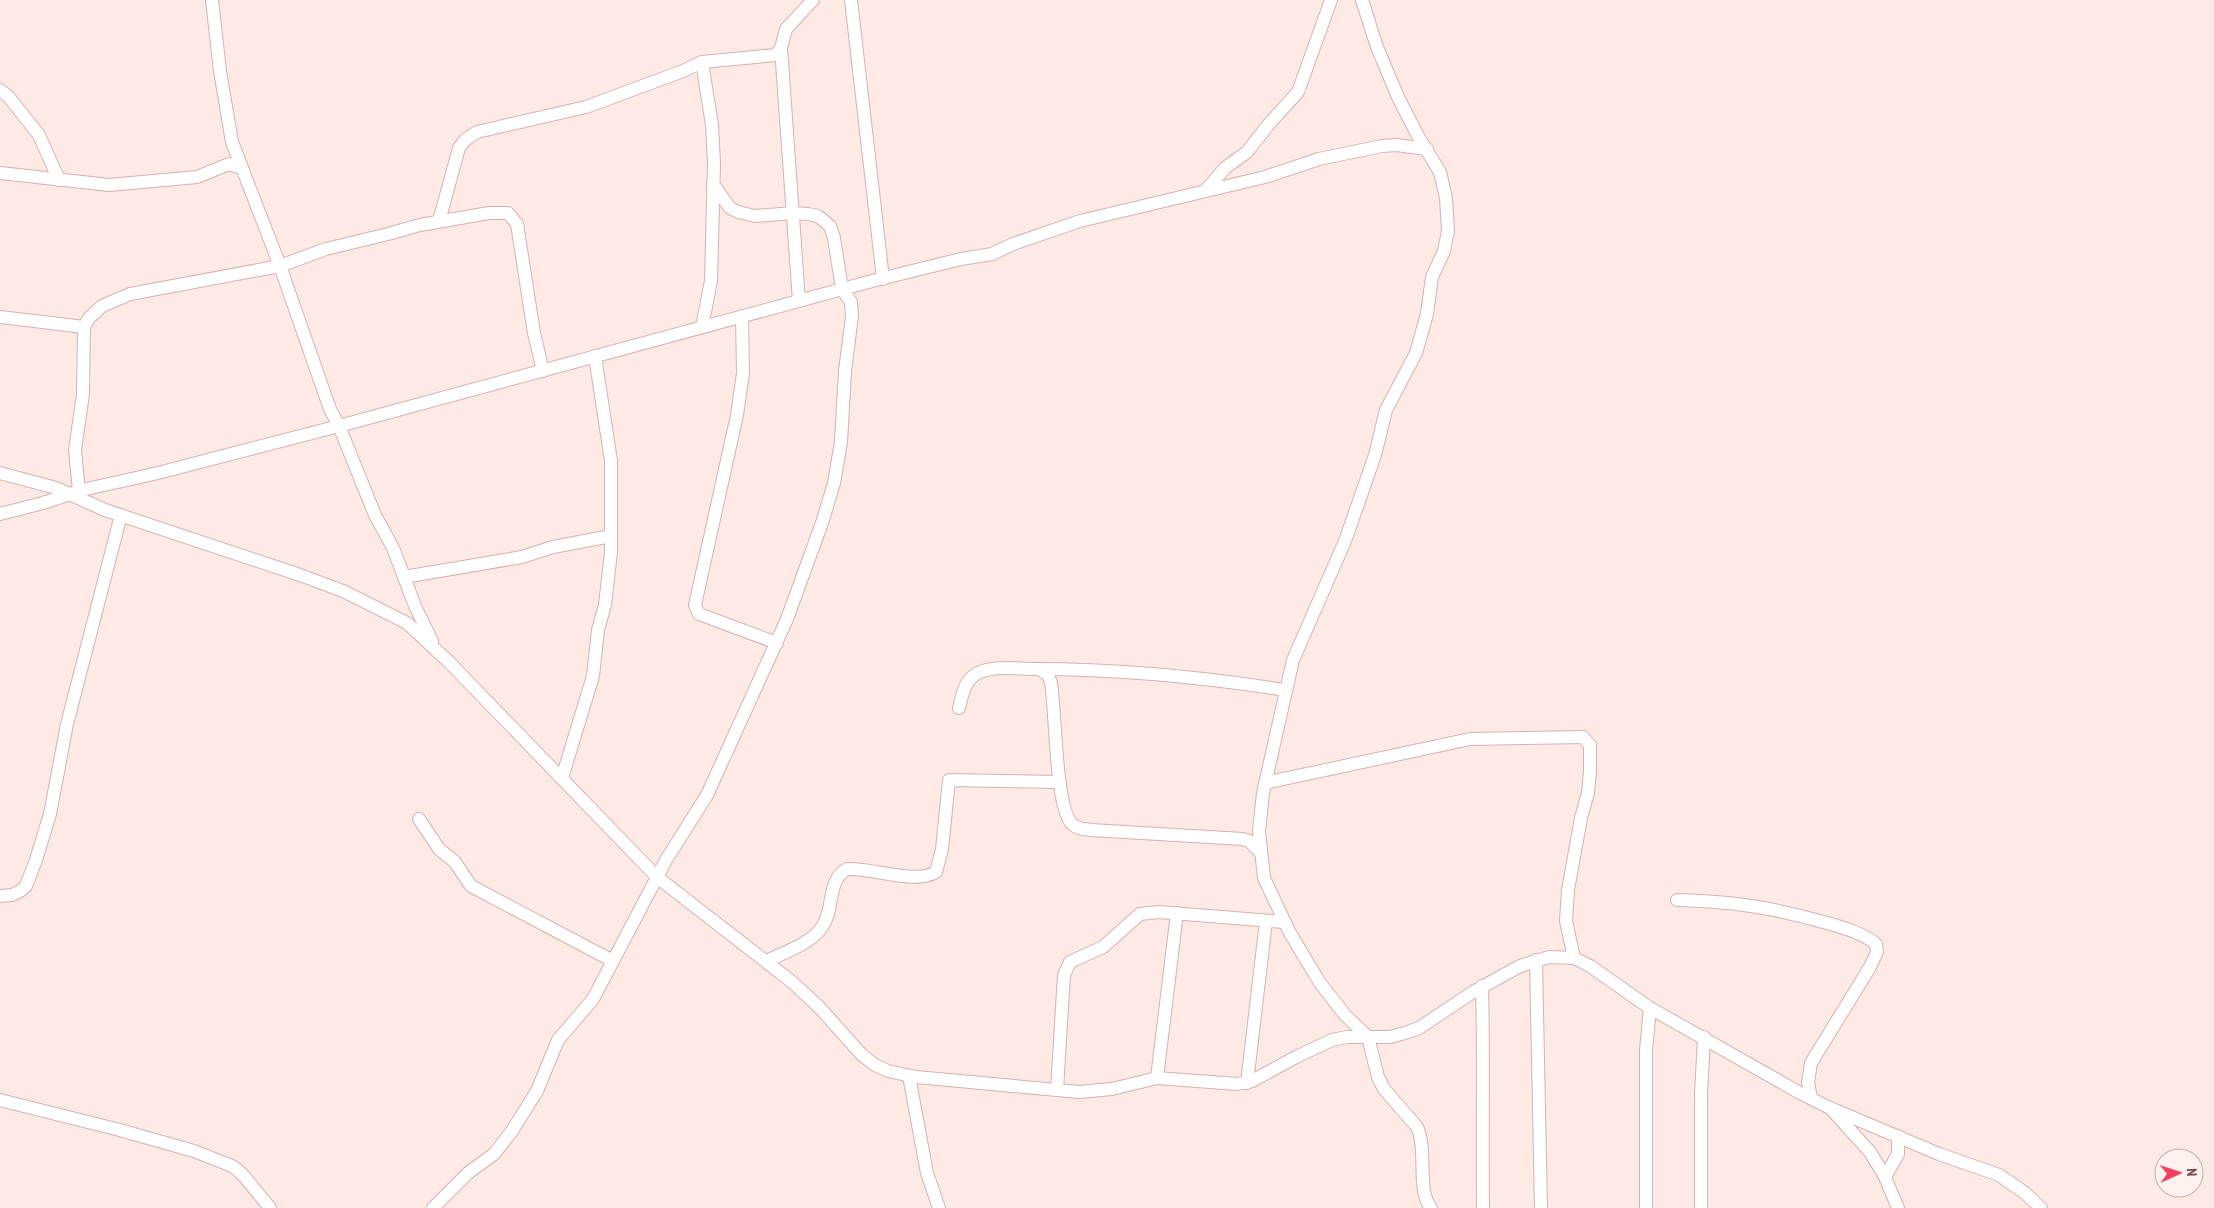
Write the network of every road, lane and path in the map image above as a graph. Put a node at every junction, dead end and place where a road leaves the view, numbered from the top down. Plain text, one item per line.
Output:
1 (212, 0) edge
2 (813, 0) edge
3 (851, 0) edge
4 (1331, 0) edge
5 (1362, 0) edge
6 (781, 48) junction
7 (702, 62) junction
8 (0, 90) edge
9 (1427, 149) junction
10 (242, 168) junction
11 (0, 172) edge
12 (59, 180) junction
13 (713, 184) junction
14 (1205, 191) junction
15 (793, 213) junction
16 (440, 221) junction
17 (280, 266) junction
18 (882, 279) junction
19 (842, 290) junction
20 (799, 301) junction
21 (0, 316) edge
22 (742, 316) junction
23 (84, 327) junction
24 (702, 327) junction
25 (595, 356) junction
26 (543, 371) junction
27 (339, 426) junction
28 (0, 474) edge
29 (75, 492) junction
30 (0, 514) edge
31 (121, 515) junction
32 (611, 536) junction
33 (404, 577) junction
34 (776, 643) junction
35 (437, 650) junction
36 (1039, 669) junction
37 (1285, 690) junction
38 (959, 708) dead end
39 (562, 778) junction
40 (1060, 782) junction
41 (1265, 784) junction
42 (419, 819) dead end
43 (1261, 853) junction
44 (657, 876) junction
45 (0, 896) edge
46 (1677, 900) dead end
47 (1177, 913) junction
48 (1266, 921) junction
49 (1284, 922) junction
50 (1574, 958) junction
51 (1536, 960) junction
52 (613, 961) junction
53 (767, 961) junction
54 (1482, 986) junction
55 (1650, 1008) junction
56 (1368, 1037) junction
57 (1704, 1037) junction
58 (909, 1076) junction
59 (1157, 1078) junction
60 (1247, 1082) junction
61 (1057, 1090) junction
62 (1811, 1098) junction
63 (0, 1100) edge
64 (1830, 1108) junction
65 (1898, 1136) junction
66 (1885, 1177) junction
67 (270, 1208) edge
68 (434, 1208) edge
69 (939, 1208) edge
70 (1431, 1208) edge
71 (1483, 1208) edge
72 (1541, 1208) edge
73 (1646, 1208) edge
74 (1701, 1208) edge
75 (1898, 1208) edge
76 (2040, 1208) edge

1 - 10 street
2 - 6 street
3 - 18 street
4 - 14 street
5 - 9 street
6 - 7 street
6 - 15 street
7 - 13 street
7 - 16 street
8 - 12 street
9 - 14 street
9 - 37 street
10 - 12 street
10 - 17 street
11 - 12 street
13 - 15 street
13 - 24 street
14 - 18 street
15 - 19 street
15 - 20 street
16 - 17 street
16 - 26 street
17 - 23 street
17 - 27 street
18 - 19 street
19 - 20 street
19 - 34 street
20 - 22 street
21 - 23 street
22 - 24 street
22 - 34 street
23 - 29 street
24 - 25 street
25 - 26 street
25 - 32 street
26 - 27 street
27 - 29 street
27 - 33 street
28 - 29 street
29 - 30 street
29 - 31 street
31 - 35 street
31 - 45 street
32 - 33 street
32 - 39 street
33 - 35 street
34 - 44 street
35 - 39 street
36 - 37 street
36 - 38 street
36 - 40 street
37 - 41 street
39 - 44 street
40 - 43 street
40 - 53 street
41 - 43 street
41 - 50 street
42 - 52 street
43 - 49 street
44 - 52 street
44 - 53 street
46 - 62 street
47 - 48 street
47 - 59 street
47 - 61 street
48 - 49 street
48 - 60 street
49 - 56 street
50 - 51 street
50 - 55 street
51 - 54 street
51 - 72 street
52 - 68 street
53 - 58 street
54 - 56 street
54 - 71 street
55 - 57 street
55 - 73 street
56 - 60 street
56 - 70 street
57 - 62 street
57 - 74 street
58 - 61 street
58 - 69 street
59 - 60 street
59 - 61 street
62 - 64 street
63 - 67 street
64 - 65 street
64 - 66 street
65 - 66 street
65 - 76 street
66 - 75 street

